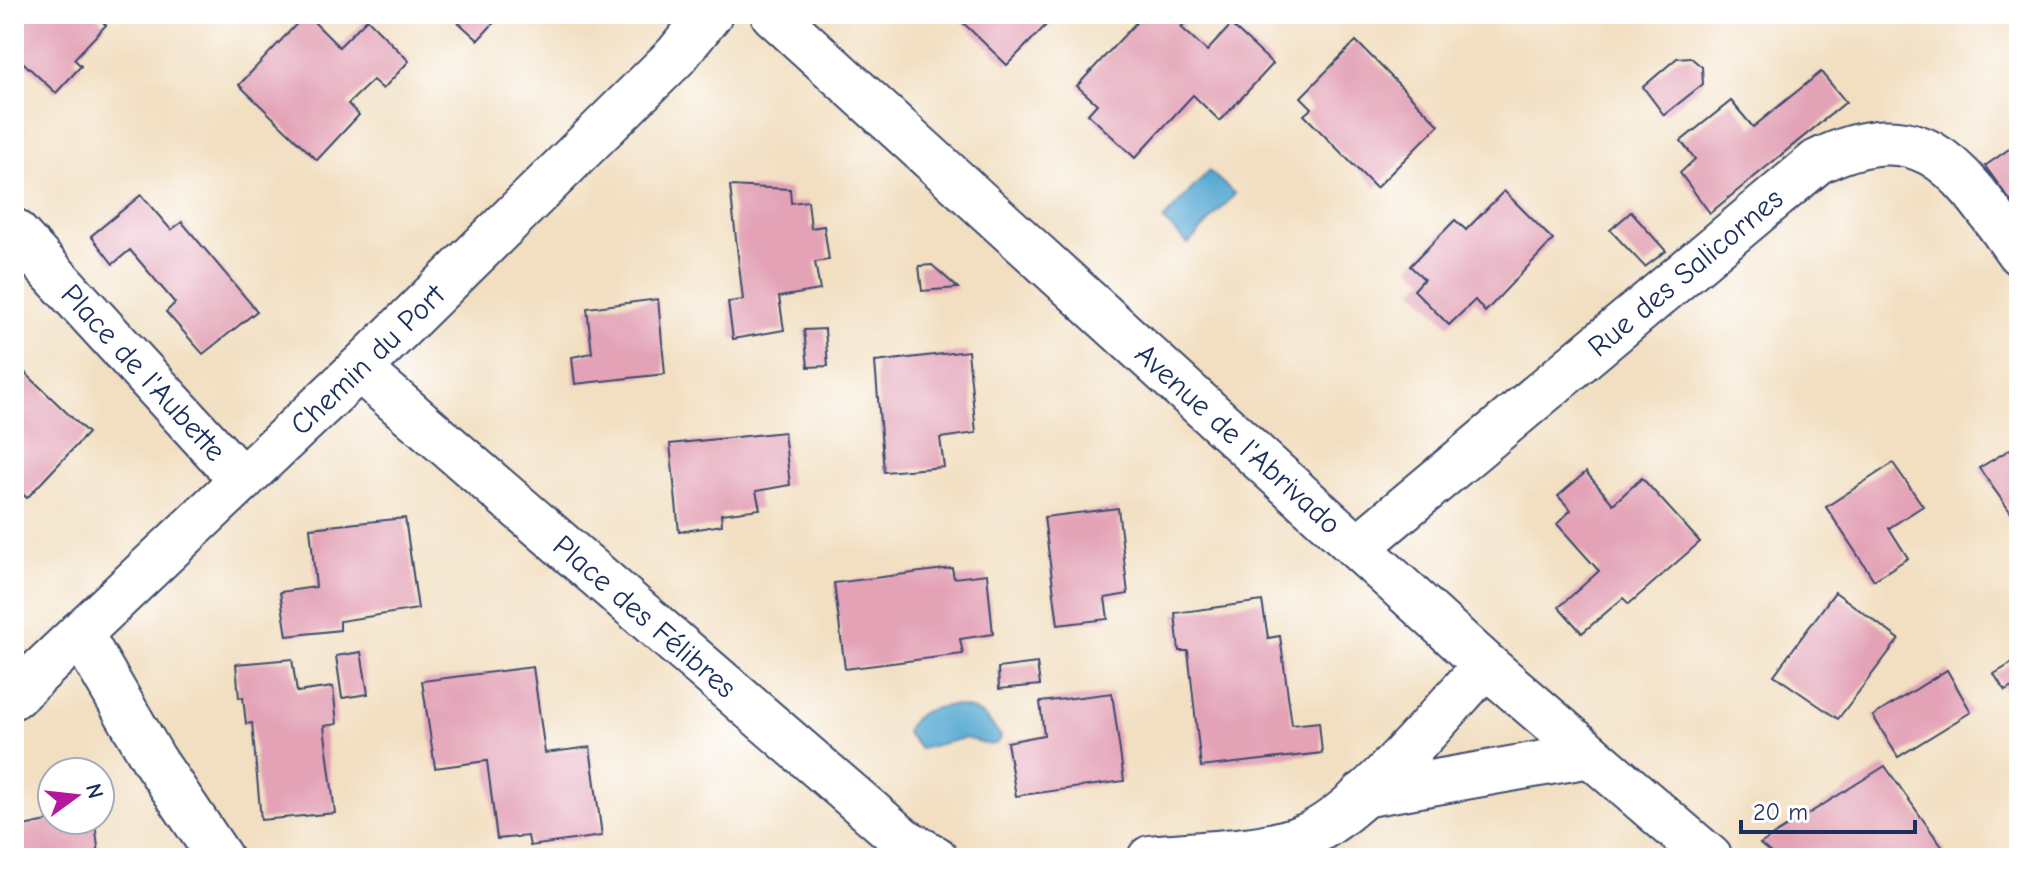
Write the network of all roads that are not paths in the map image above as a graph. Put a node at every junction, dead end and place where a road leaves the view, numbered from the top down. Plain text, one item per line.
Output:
1 (710, 14) edge
2 (773, 14) edge
3 (14, 231) edge
4 (2019, 253) edge
5 (359, 369) junction
6 (242, 480) junction
7 (1359, 546) junction
8 (80, 633) junction
9 (1486, 665) junction
10 (14, 696) edge
11 (1590, 755) junction
12 (1362, 795) junction
13 (1164, 857) edge
14 (220, 858) edge
15 (935, 858) edge
16 (1710, 858) edge

1 - 5 street, Chemin du Port
2 - 7 street, Avenue de l'Abrivado
3 - 6 street, Place de l'Aubette
4 - 7 street, Rue des Salicornes
5 - 6 street, Chemin du Port
5 - 15 street, Place des Félibres
6 - 8 street, Chemin du Port
7 - 9 street, Avenue de l'Abrivado
8 - 10 street, Chemin du Port
8 - 14 street
9 - 11 street, Avenue de l'Abrivado
9 - 12 street
11 - 12 street
11 - 16 street, Avenue de l'Abrivado
12 - 13 street

